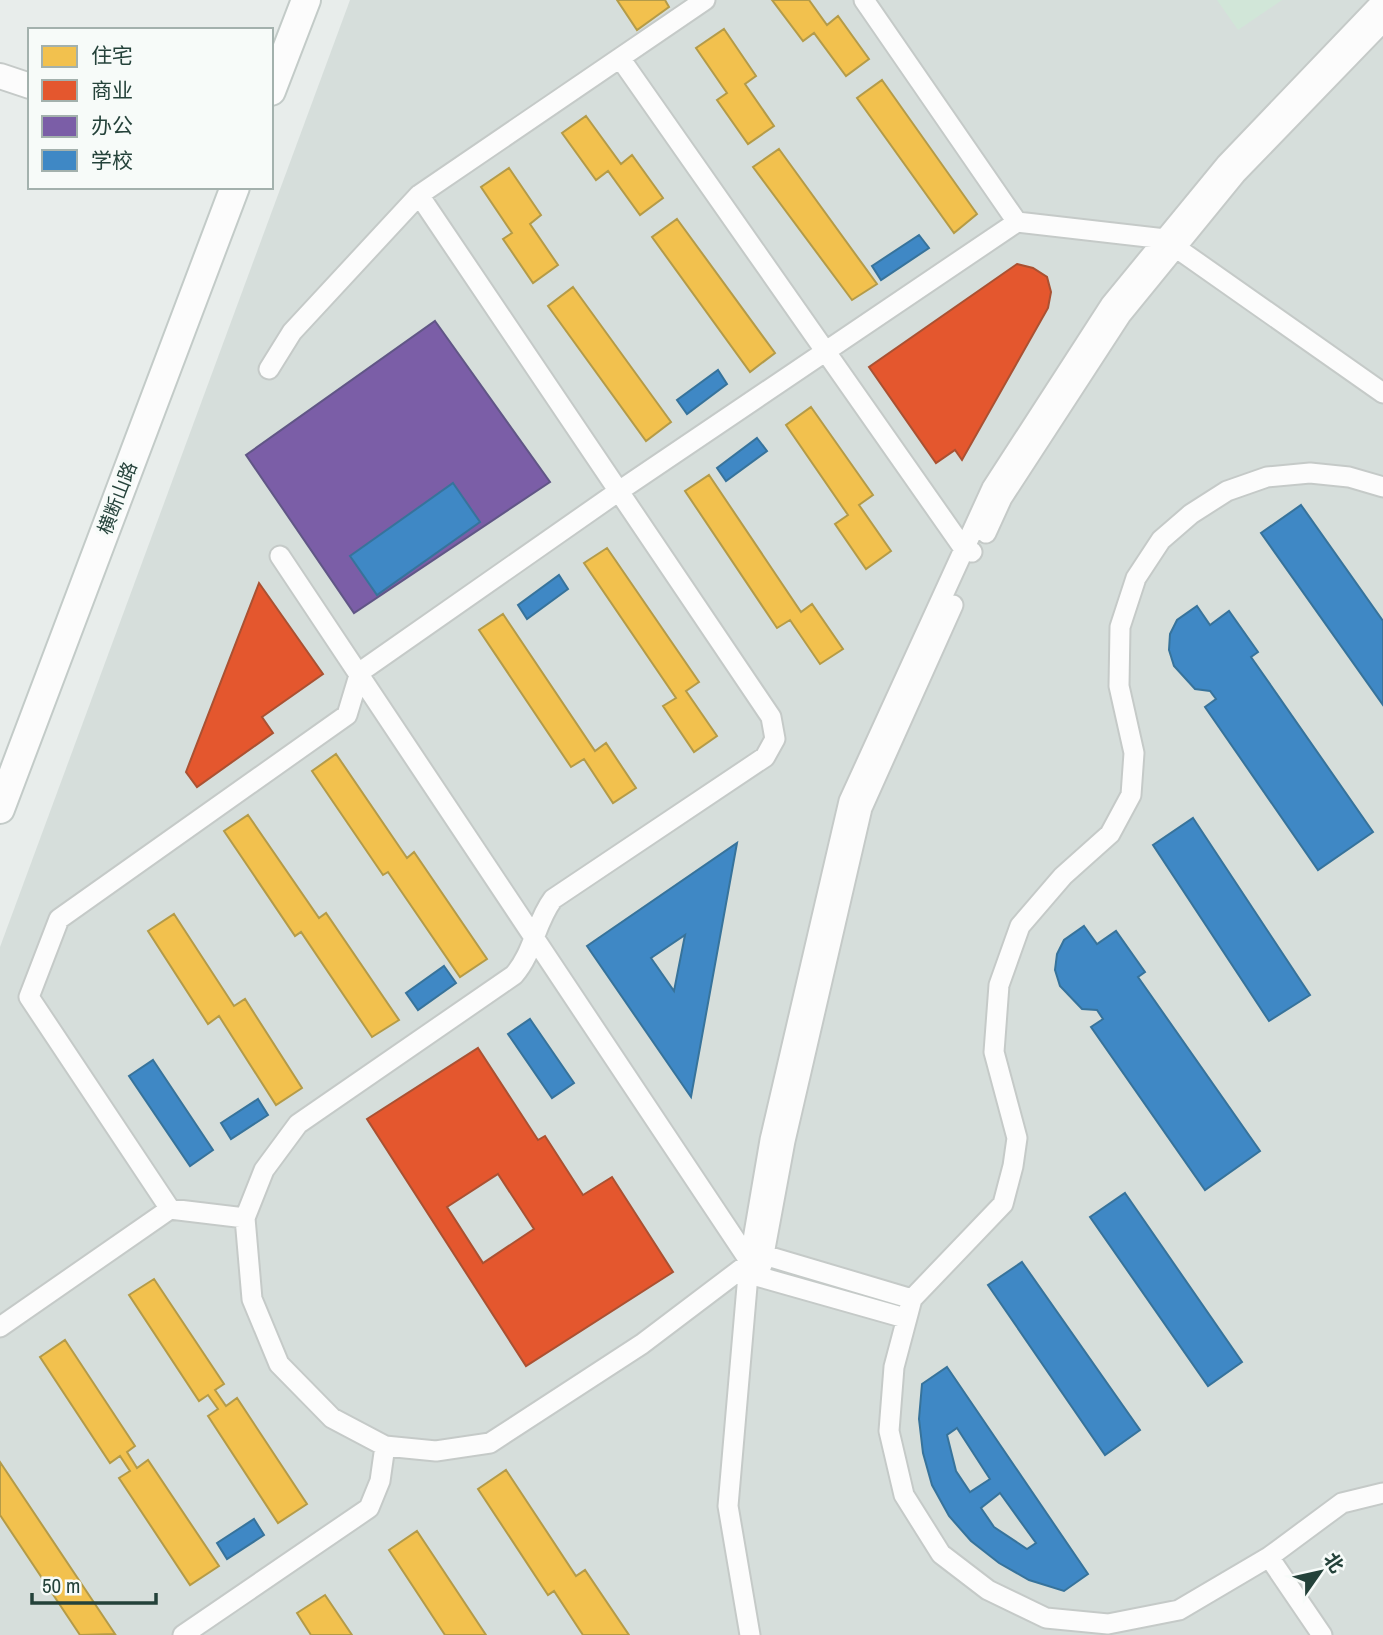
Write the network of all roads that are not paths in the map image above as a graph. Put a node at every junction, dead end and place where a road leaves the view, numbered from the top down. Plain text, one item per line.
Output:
1 (306, 0) edge
2 (705, 0) edge
3 (864, 0) edge
4 (1383, 0) edge
5 (1383, 22) edge
6 (620, 58) junction
7 (0, 76) edge
8 (28, 85) edge
9 (273, 86) edge
10 (234, 189) edge
11 (419, 195) junction
12 (1017, 222) junction
13 (1174, 243) junction
14 (826, 351) junction
15 (269, 369) dead end
16 (1383, 393) edge
17 (1383, 487) edge
18 (619, 491) junction
19 (970, 551) junction
20 (280, 556) dead end
21 (360, 672) junction
22 (0, 809) edge
23 (536, 938) junction
24 (170, 1209) junction
25 (245, 1218) junction
26 (758, 1265) junction
27 (912, 1299) junction
28 (905, 1318) junction
29 (0, 1327) edge
30 (385, 1446) junction
31 (1383, 1493) edge
32 (1269, 1557) junction
33 (183, 1635) edge
34 (750, 1635) edge
35 (760, 1635) edge
36 (1322, 1635) edge

1 - 9 main road
2 - 6 street
3 - 12 street
4 - 13 street
5 - 13 street
6 - 11 street
6 - 14 street
7 - 8 street
10 - 22 main road, 横断山路
11 - 15 street
11 - 18 street
12 - 13 street
12 - 14 street
13 - 16 street
13 - 19 street
14 - 18 street
14 - 19 street
17 - 27 street
18 - 21 street
18 - 23 street
19 - 26 street
20 - 21 street
21 - 23 street
21 - 24 street
23 - 25 street
23 - 26 street
24 - 25 street
24 - 29 street
25 - 30 street
26 - 27 street
26 - 28 street
26 - 30 street
26 - 34 street
26 - 35 street
27 - 28 street
28 - 32 street
30 - 33 street
31 - 32 street
32 - 36 street

